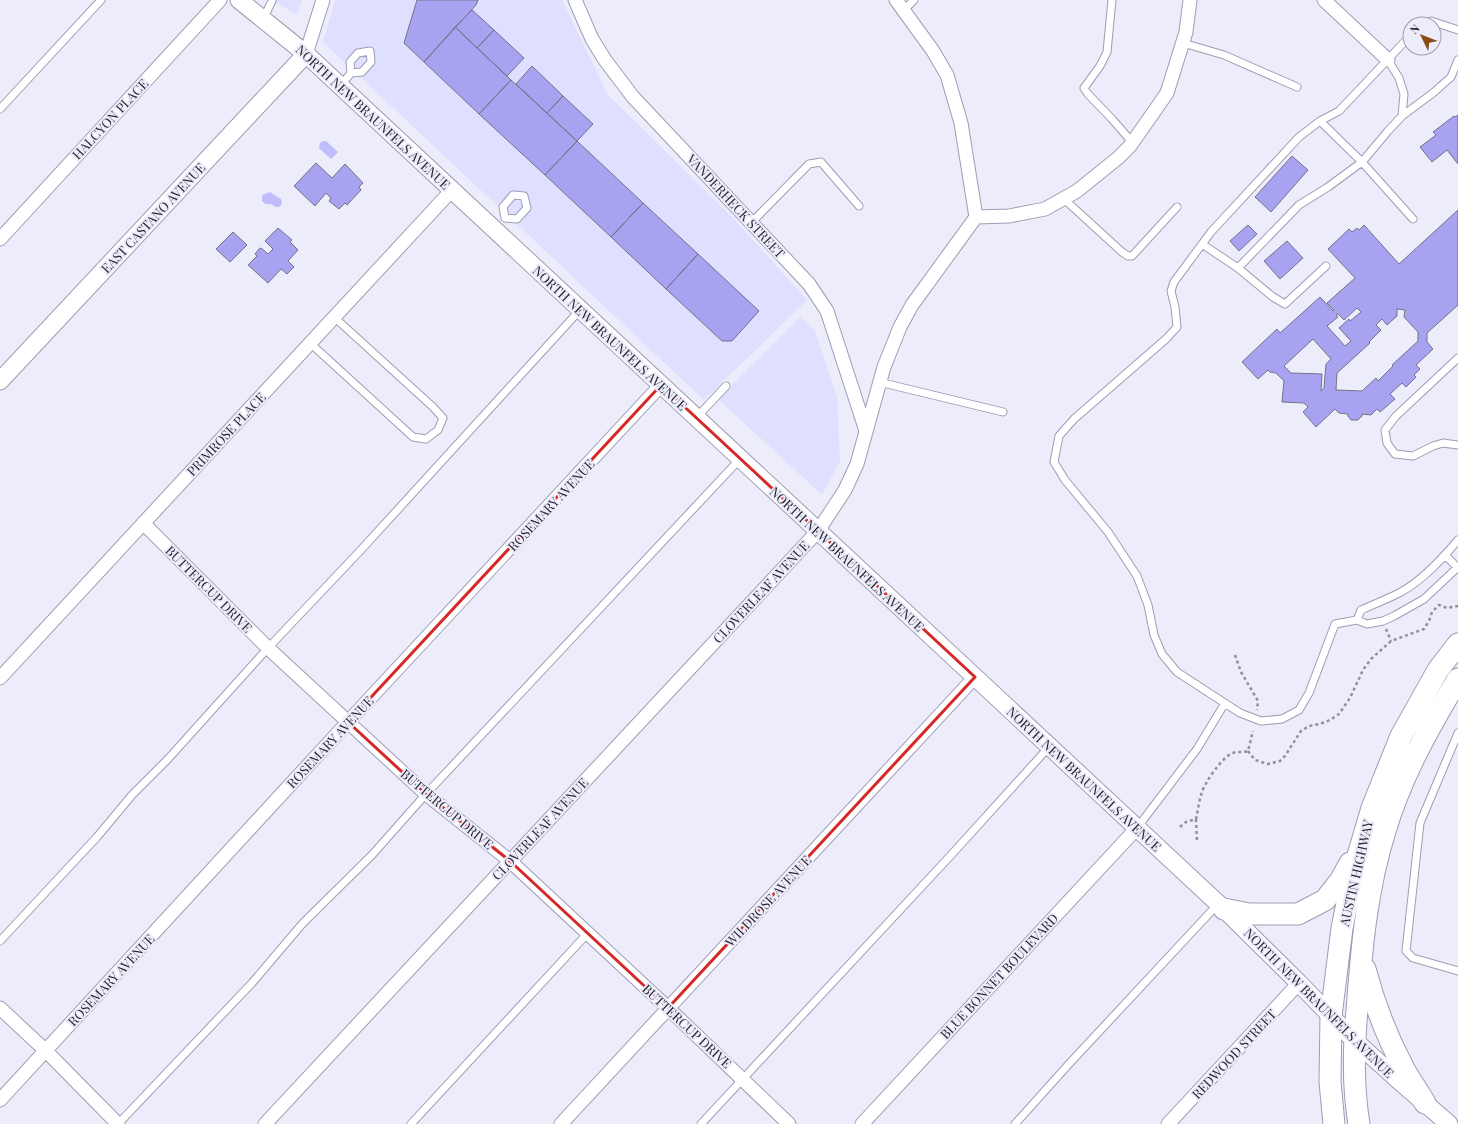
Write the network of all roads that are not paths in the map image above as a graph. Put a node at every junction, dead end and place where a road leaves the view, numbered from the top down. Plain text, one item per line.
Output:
1 (101, 0) edge
2 (220, 0) edge
3 (239, 0) edge
4 (272, 0) edge
5 (575, 0) edge
6 (914, 0) edge
7 (1112, 0) edge
8 (1190, 0) edge
9 (1324, 0) edge
10 (321, 1) edge
11 (899, 5) edge
12 (263, 20) junction
13 (1442, 25) edge
14 (1458, 30) edge
15 (1183, 44) junction
16 (1402, 45) edge
17 (306, 54) junction
18 (1388, 60) junction
19 (1458, 60) edge
20 (351, 73) dead end
21 (340, 86) junction
22 (1297, 87) dead end
23 (0, 109) edge
24 (1402, 116) junction
25 (1320, 121) junction
26 (1132, 142) junction
27 (1362, 162) junction
28 (452, 190) junction
29 (1064, 199) junction
30 (859, 206) dead end
31 (1178, 207) dead end
32 (976, 217) junction
33 (1413, 219) dead end
34 (752, 222) junction
35 (0, 239) edge
36 (1202, 244) junction
37 (1326, 266) dead end
38 (1238, 268) junction
39 (580, 310) junction
40 (334, 317) junction
41 (310, 343) junction
42 (1458, 358) edge
43 (0, 381) edge
44 (879, 382) junction
45 (661, 385) junction
46 (726, 386) dead end
47 (1003, 412) dead end
48 (696, 418) junction
49 (866, 431) junction
50 (1458, 445) edge
51 (740, 459) junction
52 (143, 523) junction
53 (818, 531) junction
54 (1458, 540) edge
55 (1446, 555) junction
56 (1458, 568) edge
57 (1356, 620) junction
58 (1458, 644) edge
59 (268, 648) junction
60 (975, 677) junction
61 (0, 678) edge
62 (1458, 679) edge
63 (1225, 703) junction
64 (348, 722) junction
65 (1458, 733) edge
66 (1049, 747) junction
67 (426, 794) junction
68 (1137, 828) junction
69 (1362, 843) junction
70 (510, 861) junction
71 (1221, 907) junction
72 (588, 933) junction
73 (0, 941) edge
74 (1361, 954) junction
75 (1458, 971) edge
76 (1299, 983) junction
77 (0, 1008) edge
78 (668, 1008) junction
79 (1331, 1016) junction
80 (1354, 1040) junction
81 (46, 1051) junction
82 (743, 1080) junction
83 (0, 1100) edge
84 (1425, 1103) junction
85 (118, 1124) edge
86 (265, 1124) edge
87 (411, 1124) edge
88 (562, 1124) edge
89 (701, 1124) edge
90 (789, 1124) edge
91 (862, 1124) edge
92 (1015, 1124) edge
93 (1168, 1124) edge
94 (1334, 1124) edge
95 (1359, 1124) edge
96 (1449, 1124) edge

1 - 23 lane
2 - 35 street, HALCYON PLACE
3 - 12 street, NORTH NEW BRAUNFELS AVENUE
4 - 12 lane
5 - 34 street, VANDERHECK STREET
6 - 11 lane
7 - 26 lane
8 - 15 street
9 - 18 street
10 - 17 street
11 - 32 street
12 - 17 street, NORTH NEW BRAUNFELS AVENUE
13 - 14 lane
15 - 22 lane
15 - 26 street
16 - 18 lane
17 - 21 street, NORTH NEW BRAUNFELS AVENUE
17 - 43 street, EAST CASTANO AVENUE
18 - 24 lane
18 - 25 lane
19 - 24 lane
20 - 21 lane
21 - 28 street, NORTH NEW BRAUNFELS AVENUE
24 - 27 lane
25 - 27 lane
25 - 36 lane
26 - 29 street
27 - 33 lane
27 - 38 lane
28 - 39 street, NORTH NEW BRAUNFELS AVENUE
28 - 40 street, PRIMROSE PLACE
29 - 31 lane
29 - 32 street
30 - 34 lane
32 - 44 street, CLOVERLEAF AVENUE
34 - 49 street, VANDERHECK STREET
36 - 38 lane
36 - 63 lane
37 - 38 lane
39 - 45 street, NORTH NEW BRAUNFELS AVENUE
39 - 59 lane
40 - 41 street, PRIMROSE PLACE
40 - 41 lane
41 - 52 street, PRIMROSE PLACE
42 - 50 lane
44 - 47 lane
44 - 49 street, CLOVERLEAF AVENUE
45 - 48 street, NORTH NEW BRAUNFELS AVENUE
45 - 64 street, ROSEMARY AVENUE
46 - 48 lane
48 - 51 street, NORTH NEW BRAUNFELS AVENUE
49 - 53 street, CLOVERLEAF AVENUE
51 - 53 street, NORTH NEW BRAUNFELS AVENUE
51 - 67 lane
52 - 59 street, BUTTERCUP DRIVE
52 - 61 street, PRIMROSE PLACE
53 - 60 street, NORTH NEW BRAUNFELS AVENUE
53 - 70 street, CLOVERLEAF AVENUE
54 - 55 lane
55 - 56 lane
55 - 57 lane
56 - 57 lane
57 - 63 lane
58 - 69 main road, AUSTIN HIGHWAY
59 - 64 street, BUTTERCUP DRIVE
59 - 73 lane
60 - 66 street, NORTH NEW BRAUNFELS AVENUE
60 - 78 street, WILDROSE AVENUE
62 - 74 main road, AUSTIN HIGHWAY
63 - 68 lane
64 - 67 street, BUTTERCUP DRIVE
64 - 81 street, ROSEMARY AVENUE
65 - 75 lane
66 - 68 street, NORTH NEW BRAUNFELS AVENUE
66 - 82 lane
67 - 70 street, BUTTERCUP DRIVE
67 - 85 lane
68 - 71 street, NORTH NEW BRAUNFELS AVENUE
68 - 91 street, BLUE BONNET BOULEVARD
69 - 71 main road
69 - 79 main road, AUSTIN HIGHWAY
70 - 72 street, BUTTERCUP DRIVE
70 - 86 street, CLOVERLEAF AVENUE
71 - 76 street, NORTH NEW BRAUNFELS AVENUE
71 - 92 lane
72 - 78 street, BUTTERCUP DRIVE
72 - 87 lane
74 - 80 main road, AUSTIN HIGHWAY
74 - 84 main road
76 - 79 street, NORTH NEW BRAUNFELS AVENUE
76 - 93 street, REDWOOD STREET
77 - 81 street
78 - 82 street, BUTTERCUP DRIVE
78 - 88 street, WILDROSE AVENUE
79 - 80 street, NORTH NEW BRAUNFELS AVENUE
79 - 94 main road, AUSTIN HIGHWAY
80 - 84 street, NORTH NEW BRAUNFELS AVENUE
80 - 95 main road, AUSTIN HIGHWAY
81 - 83 street, ROSEMARY AVENUE
81 - 85 street
82 - 89 lane
82 - 90 street, BUTTERCUP DRIVE
84 - 96 street, NORTH NEW BRAUNFELS AVENUE

